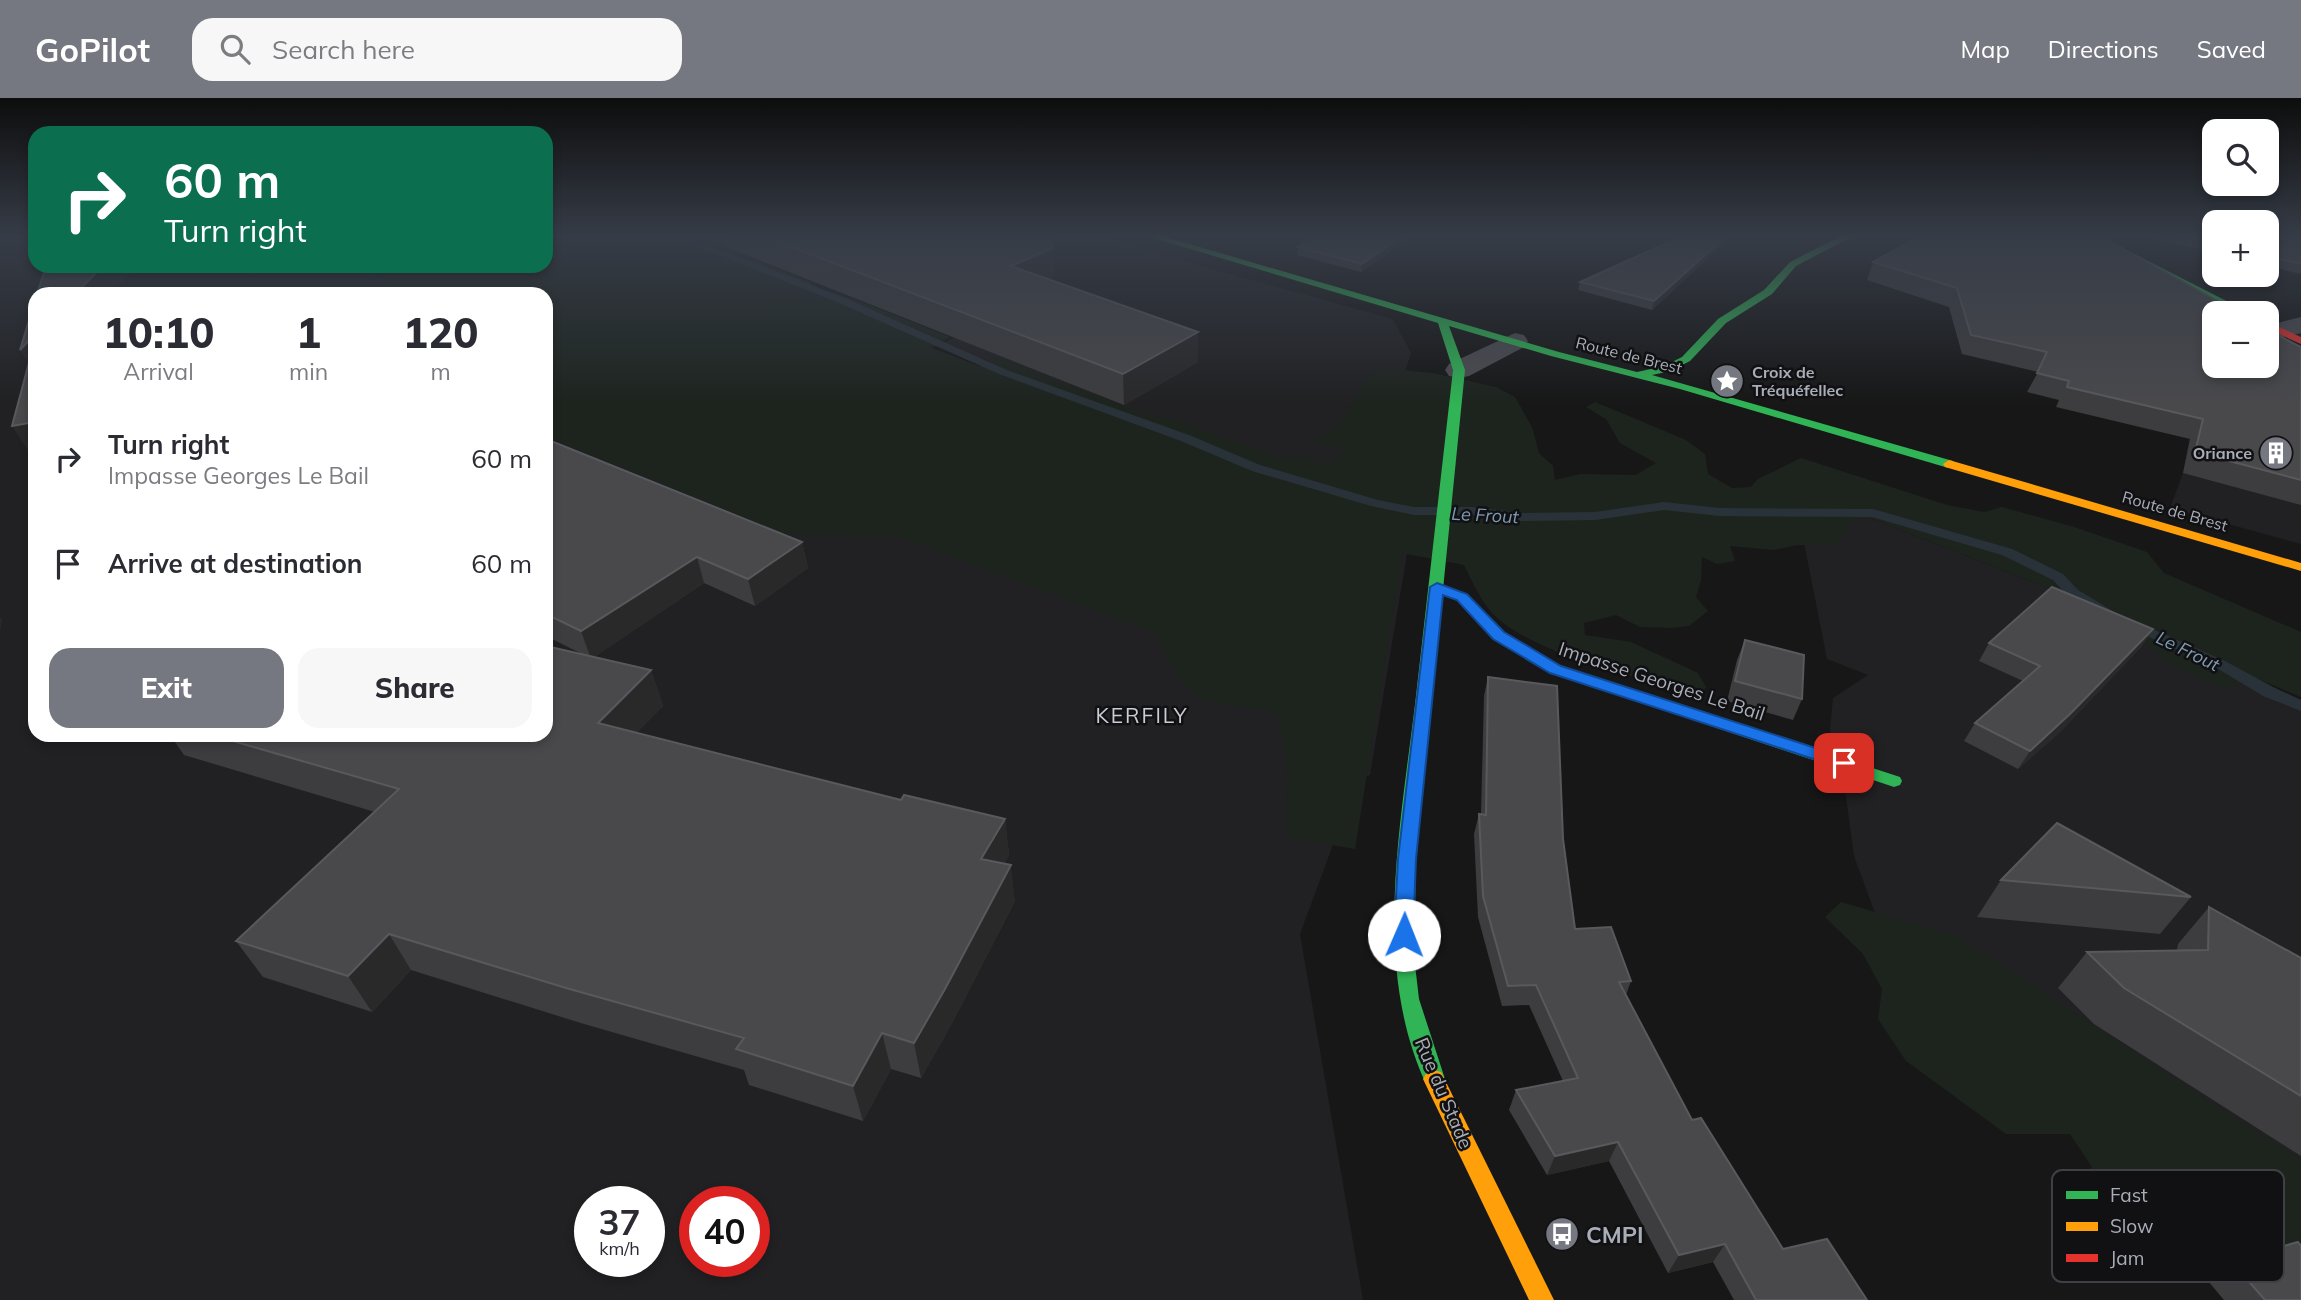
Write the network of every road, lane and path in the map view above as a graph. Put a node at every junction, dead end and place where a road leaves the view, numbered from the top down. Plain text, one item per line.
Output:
1 (1345, 292) edge
2 (1766, 292) edge
3 (2203, 292) edge
4 (2221, 301) edge
5 (1442, 320) junction
6 (1515, 341) junction
7 (1459, 370) junction
8 (1634, 376) junction
9 (2301, 567) edge
10 (1437, 587) junction
11 (1894, 781) dead end
12 (1542, 1300) edge

1 - 5 street, Route de Brest
2 - 8 street
3 - 4 street
5 - 6 street, Route de Brest
5 - 7 street, Rue du Stade
6 - 7 street
6 - 8 street, Route de Brest
7 - 10 street, Rue du Stade
8 - 9 street, Route de Brest
10 - 11 street, Impasse Georges Le Bail
10 - 12 street, Rue du Stade

